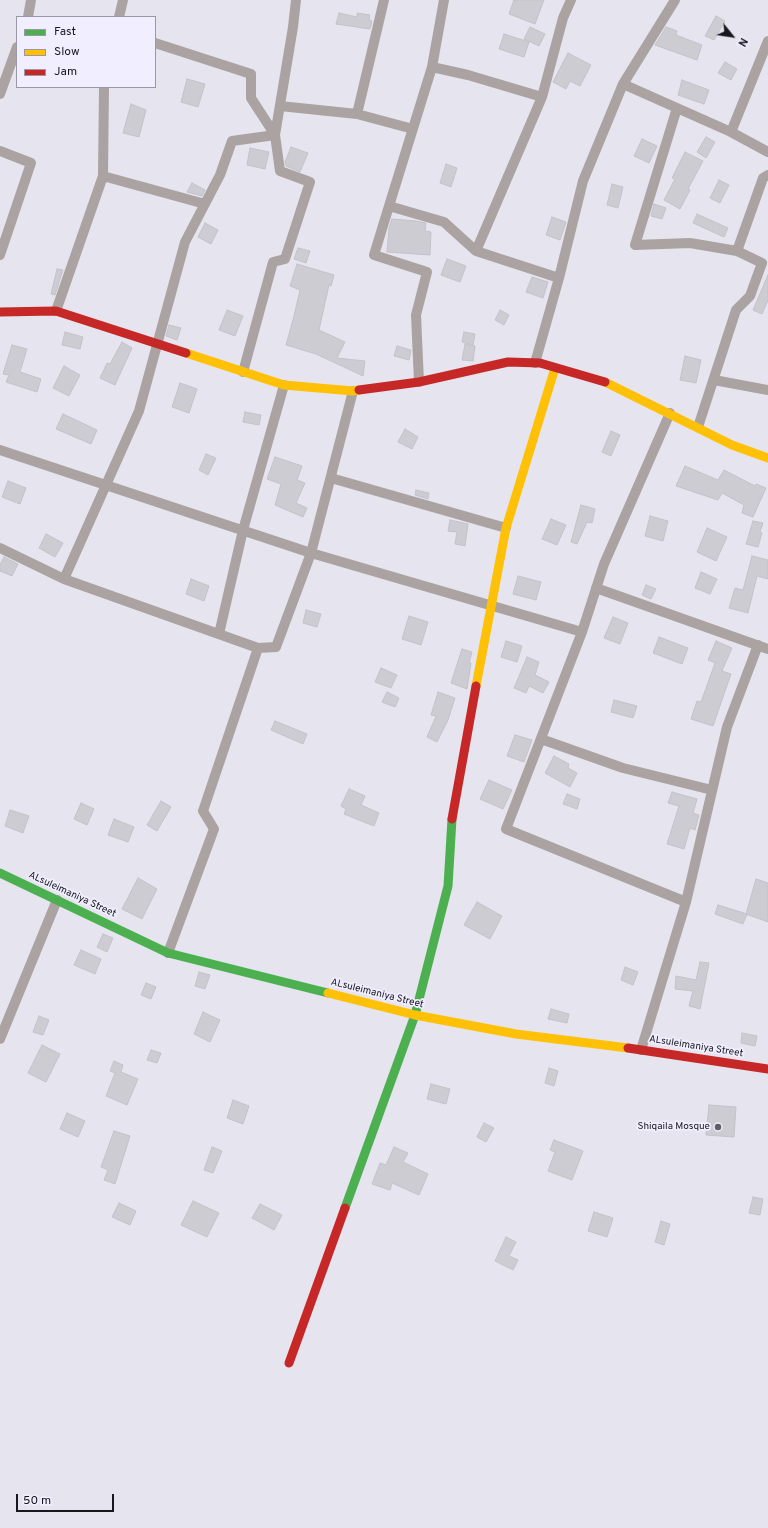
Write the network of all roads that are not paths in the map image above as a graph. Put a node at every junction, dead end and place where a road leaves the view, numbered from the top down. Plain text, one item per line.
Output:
1 (31, 0) edge
2 (123, 0) edge
3 (296, 0) edge
4 (384, 0) edge
5 (444, 0) edge
6 (571, 0) edge
7 (675, 0) edge
8 (28, 16) edge
9 (119, 16) edge
10 (768, 41) edge
11 (156, 43) edge
12 (16, 50) edge
13 (432, 67) junction
14 (623, 84) junction
15 (104, 88) edge
16 (0, 94) edge
17 (542, 96) junction
18 (280, 106) junction
19 (677, 108) junction
20 (357, 114) junction
21 (413, 129) junction
22 (731, 132) junction
23 (275, 135) junction
24 (0, 151) edge
25 (768, 152) edge
26 (768, 175) edge
27 (103, 176) junction
28 (205, 204) junction
29 (389, 206) junction
30 (476, 251) junction
31 (736, 251) junction
32 (0, 255) edge
33 (559, 278) junction
34 (56, 311) junction
35 (0, 312) edge
36 (157, 344) junction
37 (535, 363) junction
38 (555, 368) junction
39 (243, 372) junction
40 (714, 380) junction
41 (419, 382) junction
42 (284, 385) junction
43 (768, 390) edge
44 (353, 391) junction
45 (670, 413) junction
46 (698, 427) junction
47 (0, 450) edge
48 (768, 458) edge
49 (331, 478) junction
50 (105, 485) junction
51 (506, 528) junction
52 (243, 530) junction
53 (0, 548) edge
54 (311, 553) junction
55 (64, 579) junction
56 (596, 588) junction
57 (491, 606) junction
58 (582, 632) junction
59 (219, 634) junction
60 (758, 645) junction
61 (258, 648) junction
62 (768, 649) edge
63 (541, 739) junction
64 (712, 790) junction
65 (0, 873) edge
66 (58, 900) junction
67 (686, 902) junction
68 (168, 953) junction
69 (415, 1015) junction
70 (0, 1039) edge
71 (642, 1050) junction
72 (768, 1069) edge
73 (289, 1363) dead end

1 - 8 street
2 - 9 street
3 - 18 street
4 - 20 street
5 - 13 street
6 - 17 street
7 - 14 street
10 - 22 street
11 - 23 street
12 - 16 street
13 - 17 street
13 - 21 street
14 - 19 street
14 - 33 street
15 - 27 street
17 - 30 street
18 - 20 street
18 - 23 street
19 - 22 street
19 - 31 street
20 - 21 street
21 - 29 street
22 - 25 street
23 - 28 street
23 - 39 street
24 - 32 street
26 - 31 street
27 - 28 street
27 - 34 street
28 - 36 street
29 - 30 street
29 - 41 street
30 - 33 street
31 - 40 street
33 - 37 street
34 - 35 street
34 - 36 street
36 - 39 street
36 - 50 street
37 - 38 street
37 - 41 street
38 - 45 street
38 - 51 street
39 - 42 street
40 - 43 street
40 - 46 street
41 - 44 street
42 - 44 street
42 - 52 street
44 - 49 street
45 - 46 street
45 - 56 street
46 - 48 street
47 - 50 street
49 - 51 street
49 - 54 street
50 - 52 street
50 - 55 street
51 - 57 street
52 - 54 street
52 - 59 street
53 - 55 street
54 - 57 street
54 - 61 street
55 - 59 street
56 - 58 street
56 - 60 street
57 - 58 street
57 - 69 street
58 - 63 street
59 - 61 street
60 - 62 street
60 - 64 street
61 - 68 street
63 - 64 street
63 - 67 street
64 - 67 street
65 - 66 street, ALsuleimaniya Street
66 - 68 street, ALsuleimaniya Street
66 - 70 street
67 - 71 street
68 - 69 street, ALsuleimaniya Street
69 - 71 street, ALsuleimaniya Street
69 - 73 street
71 - 72 street, ALsuleimaniya Street

